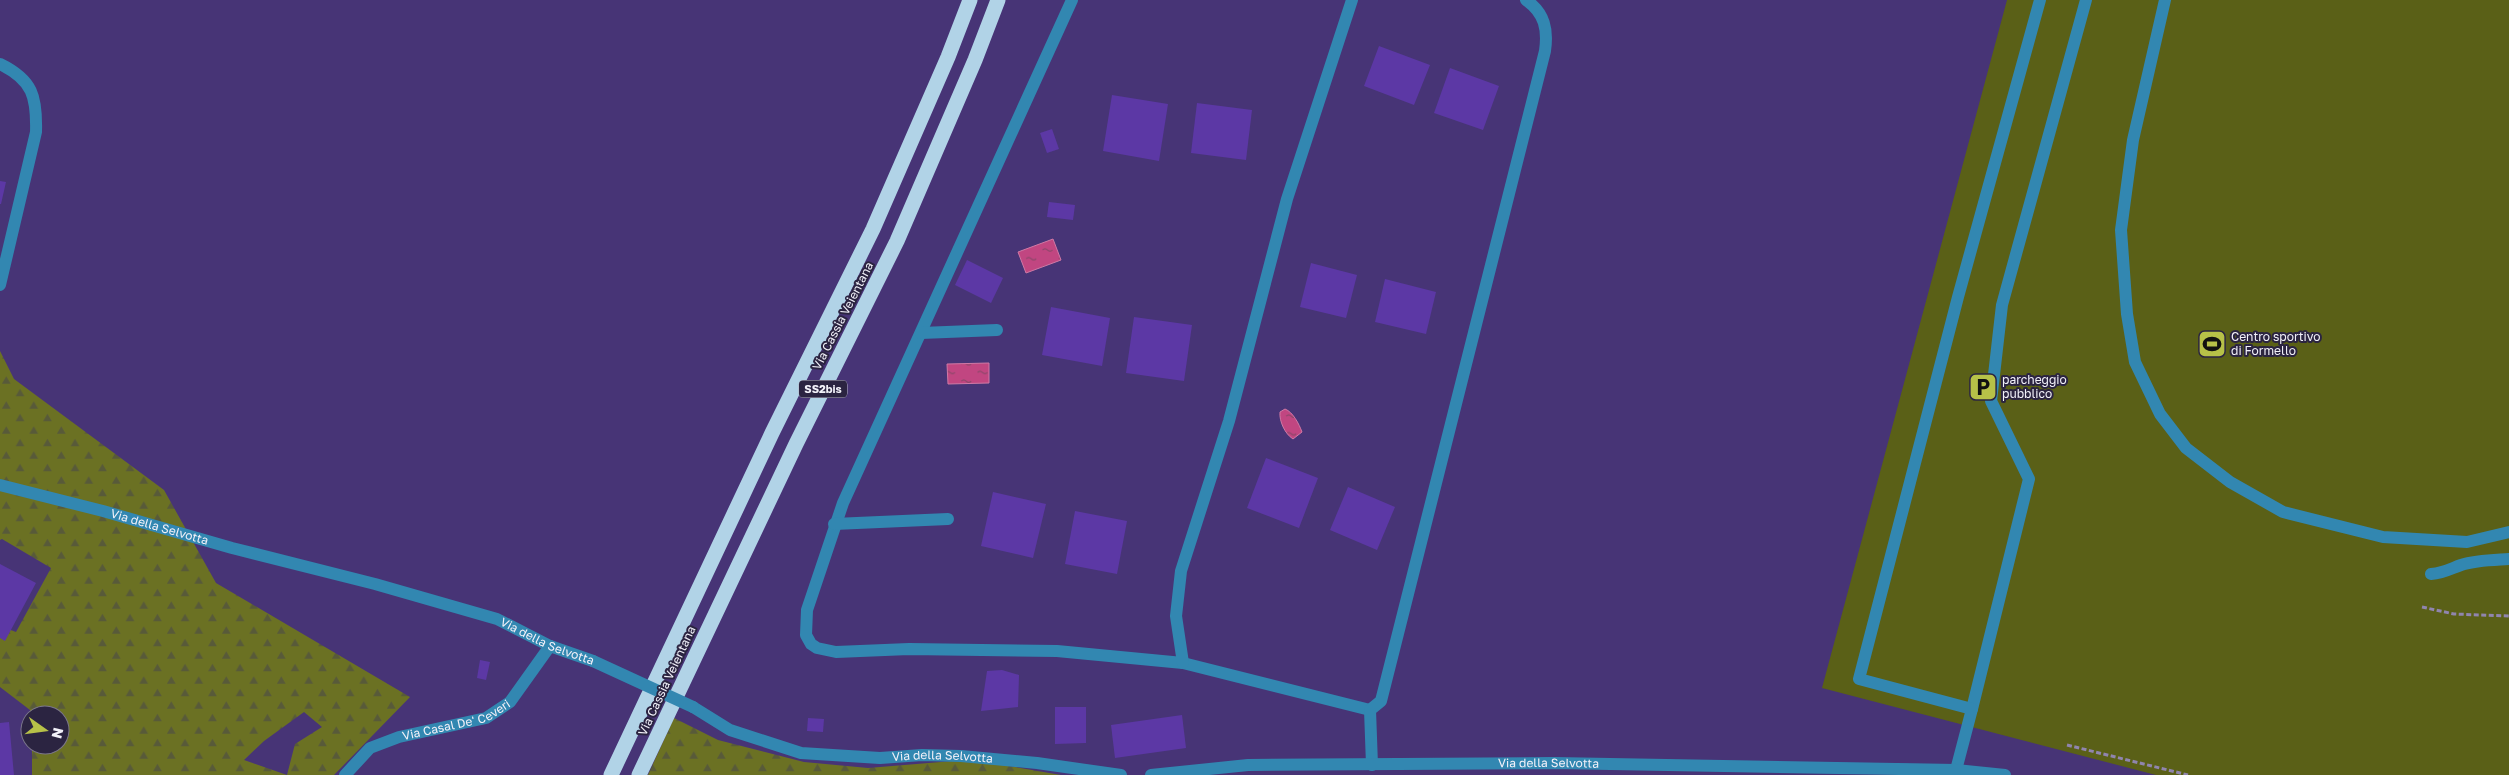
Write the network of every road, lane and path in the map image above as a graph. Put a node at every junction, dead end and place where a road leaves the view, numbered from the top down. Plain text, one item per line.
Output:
1 (970, 0) edge
2 (998, 0) edge
3 (1072, 0) edge
4 (1352, 0) edge
5 (1526, 0) edge
6 (2040, 0) edge
7 (2086, 0) edge
8 (2165, 0) edge
9 (0, 64) edge
10 (0, 285) edge
11 (997, 330) dead end
12 (921, 333) junction
13 (0, 485) edge
14 (948, 519) dead end
15 (834, 524) junction
16 (2509, 532) edge
17 (2509, 559) edge
18 (2431, 574) dead end
19 (2422, 607) dead end
20 (2509, 616) edge
21 (550, 646) junction
22 (1182, 663) junction
23 (1972, 709) junction
24 (1370, 710) junction
25 (2067, 745) dead end
26 (1372, 765) junction
27 (1956, 770) junction
28 (345, 775) edge
29 (611, 775) edge
30 (639, 775) edge
31 (1121, 775) edge
32 (1151, 775) edge
33 (2005, 775) edge
34 (2188, 775) edge

1 - 29 highway, Via Cassia Veientana / SS2bis
2 - 30 highway, Via Cassia Veientana / SS2bis
3 - 12 street
4 - 22 street
5 - 24 street
6 - 23 street
7 - 23 street
8 - 16 street
9 - 10 street
11 - 12 street
12 - 15 street
13 - 21 street, Via della Selvotta
14 - 15 street
15 - 22 street
17 - 18 street
19 - 20 path
21 - 28 street, Via Casal De' Ceveri
21 - 31 street, Via della Selvotta, bridge
22 - 24 street
23 - 27 street
24 - 26 street
25 - 34 path
26 - 27 street, Via della Selvotta
26 - 32 street, Via della Selvotta
27 - 33 street, Via della Selvotta

